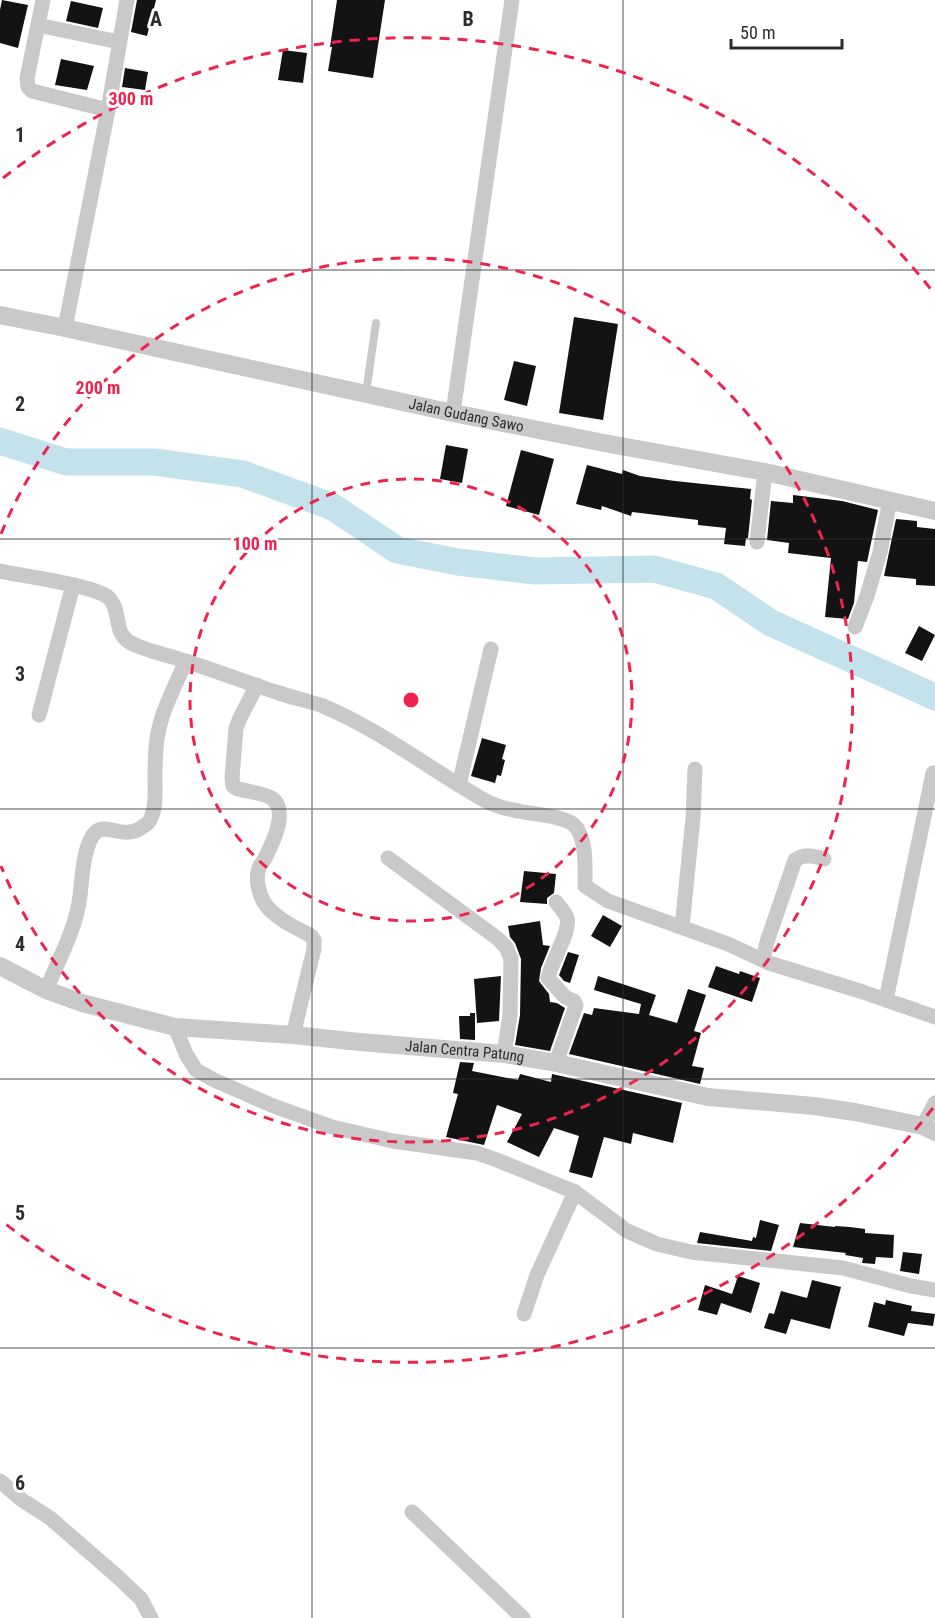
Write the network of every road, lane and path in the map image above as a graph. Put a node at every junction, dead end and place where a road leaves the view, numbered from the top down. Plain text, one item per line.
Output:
1 (43, 0) edge
2 (127, 0) edge
3 (512, 0) edge
4 (38, 26) junction
5 (119, 42) junction
6 (108, 110) junction
7 (0, 315) edge
8 (375, 323) dead end
9 (65, 328) junction
10 (366, 394) junction
11 (453, 413) junction
12 (765, 472) junction
13 (890, 501) junction
14 (935, 511) edge
15 (757, 542) dead end
16 (0, 572) edge
17 (73, 585) junction
18 (855, 627) dead end
19 (491, 649) dead end
20 (186, 661) junction
21 (257, 685) junction
22 (39, 715) dead end
23 (695, 769) dead end
24 (933, 773) dead end
25 (459, 785) junction
26 (388, 858) dead end
27 (824, 859) dead end
28 (556, 902) dead end
29 (682, 927) junction
30 (763, 960) junction
31 (0, 966) edge
32 (46, 990) junction
33 (886, 1000) junction
34 (935, 1017) edge
35 (175, 1027) junction
36 (293, 1035) junction
37 (504, 1054) junction
38 (556, 1063) junction
39 (935, 1103) edge
40 (929, 1129) edge
41 (575, 1192) junction
42 (935, 1290) edge
43 (524, 1314) dead end
44 (0, 1481) edge
45 (412, 1512) dead end
46 (151, 1618) edge
47 (524, 1618) edge

1 - 4 street
2 - 5 street
3 - 11 street
4 - 5 street
4 - 6 street
5 - 6 street
6 - 9 street
7 - 9 street, Jalan Gudang Sawo
8 - 10 lane
9 - 10 street, Jalan Gudang Sawo
10 - 11 street, Jalan Gudang Sawo
11 - 12 street, Jalan Gudang Sawo
12 - 13 street, Jalan Gudang Sawo
12 - 15 street
13 - 14 street, Jalan Gudang Sawo
13 - 18 street
16 - 17 street
17 - 20 street
17 - 22 street
19 - 25 street
20 - 21 street
20 - 32 street
21 - 25 street
21 - 36 street
23 - 29 street
24 - 33 street
25 - 29 street
26 - 37 street
27 - 30 street
28 - 38 street
29 - 30 street
30 - 33 street
31 - 32 street, Jalan Centra Patung
32 - 35 street, Jalan Centra Patung
33 - 34 street
35 - 36 street, Jalan Centra Patung
35 - 41 street
36 - 37 street, Jalan Centra Patung
37 - 38 street, Jalan Centra Patung
38 - 40 street, Jalan Centra Patung
39 - 40 street
41 - 42 street
41 - 43 street
44 - 46 street
45 - 47 street

